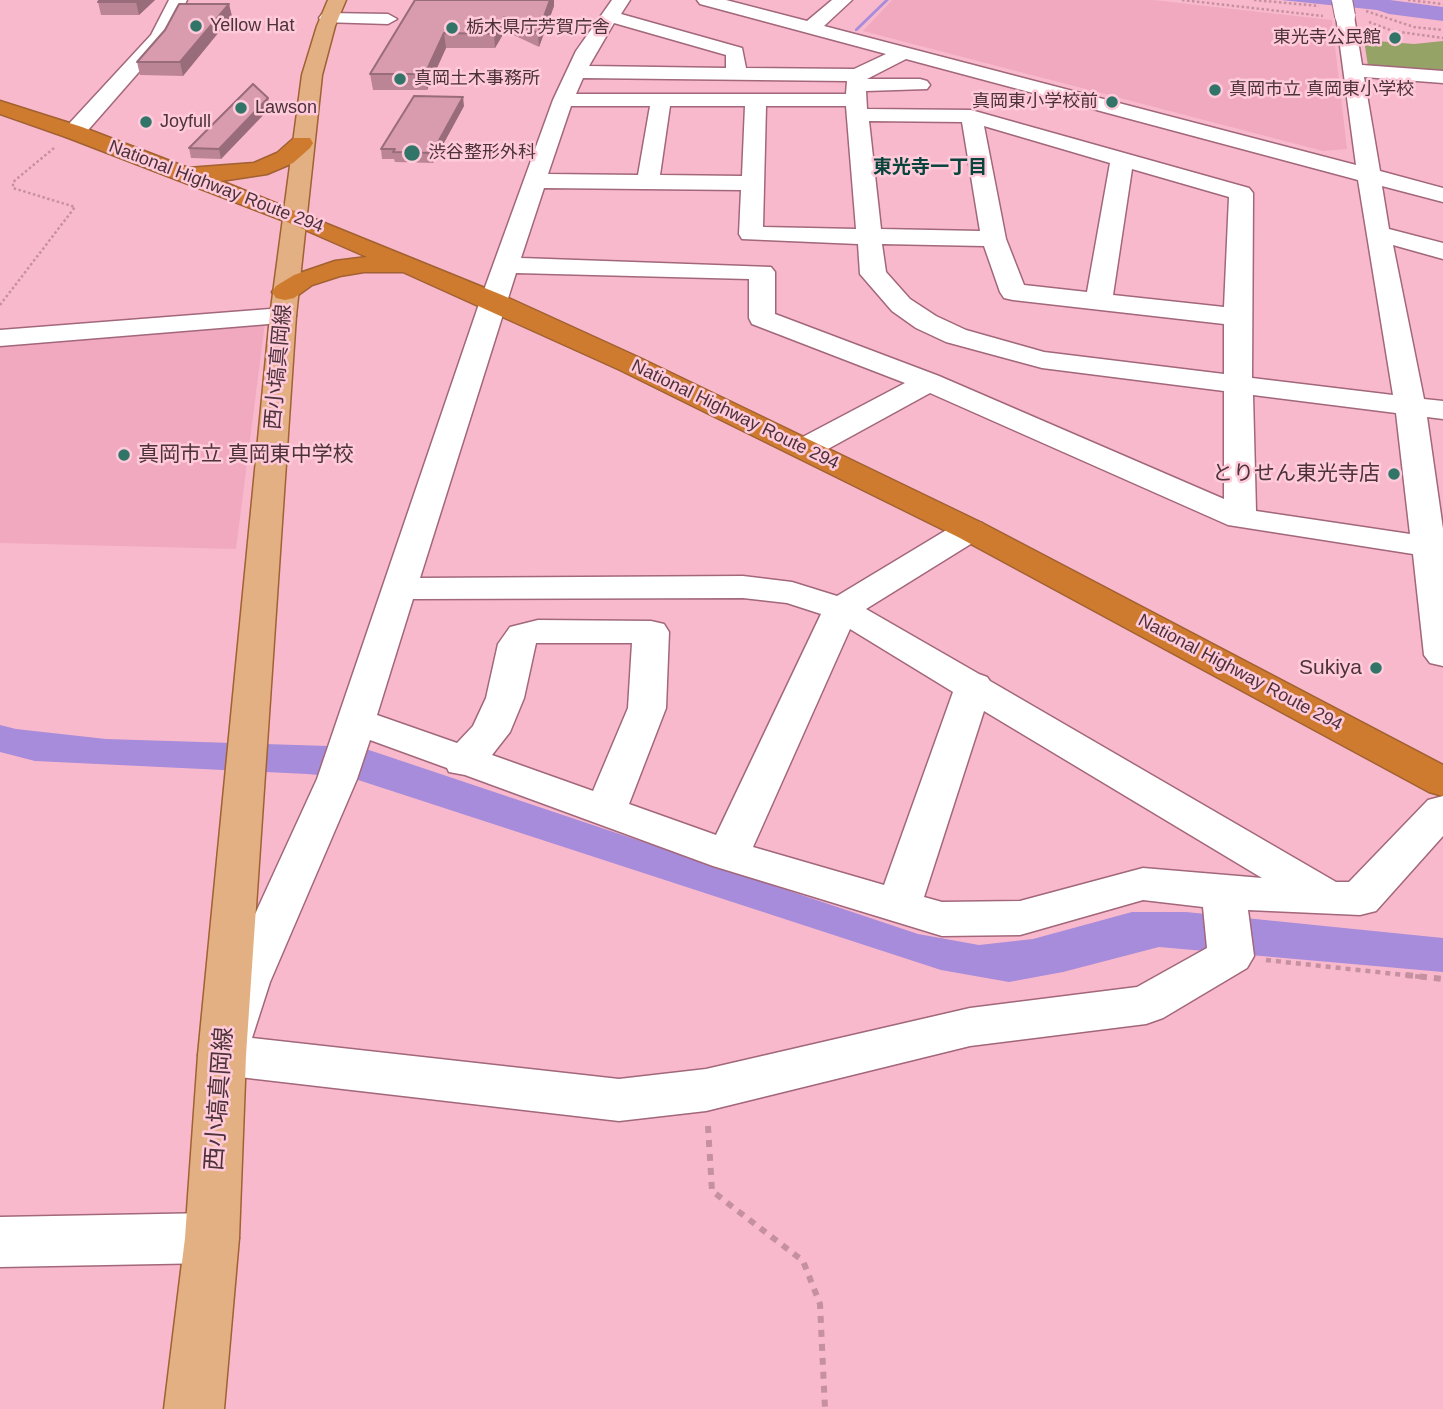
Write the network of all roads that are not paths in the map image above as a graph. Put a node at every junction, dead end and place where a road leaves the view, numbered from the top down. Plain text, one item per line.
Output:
1 (178, 0) edge
2 (706, 0) edge
3 (843, 0) edge
4 (615, 8) edge
5 (333, 9) edge
6 (1338, 11) edge
7 (388, 19) dead end
8 (811, 27) junction
9 (905, 52) junction
10 (1353, 70) junction
11 (574, 72) junction
12 (736, 73) junction
13 (1443, 77) edge
14 (920, 85) dead end
15 (857, 94) junction
16 (563, 100) junction
17 (661, 100) junction
18 (756, 100) junction
19 (0, 107) edge
20 (1111, 107) junction
21 (971, 116) junction
22 (74, 132) junction
23 (1050, 138) junction
24 (302, 143) junction
25 (1122, 159) junction
26 (173, 171) junction
27 (1371, 176) junction
28 (534, 181) junction
29 (648, 182) junction
30 (752, 183) junction
31 (1443, 195) edge
32 (295, 217) junction
33 (1377, 233) junction
34 (868, 236) junction
35 (994, 239) junction
36 (1443, 251) edge
37 (506, 265) junction
38 (413, 267) junction
39 (1099, 301) junction
40 (493, 302) junction
41 (284, 304) junction
42 (1237, 317) junction
43 (0, 338) edge
44 (929, 382) junction
45 (1239, 385) junction
46 (1410, 405) junction
47 (1443, 410) edge
48 (806, 448) junction
49 (1240, 518) junction
50 (970, 530) junction
51 (1436, 548) edge
52 (398, 589) junction
53 (841, 608) junction
54 (1443, 655) edge
55 (974, 685) junction
56 (356, 721) junction
57 (463, 762) junction
58 (1443, 782) edge
59 (606, 810) junction
60 (1443, 810) edge
61 (728, 855) junction
62 (1223, 893) junction
63 (1332, 900) junction
64 (898, 907) junction
65 (222, 1055) junction
66 (212, 1238) junction
67 (0, 1242) edge
68 (194, 1409) edge

1 - 22 street
2 - 8 street
3 - 8 street
4 - 11 street
4 - 12 street
5 - 7 street
5 - 24 main road, 西小塙真岡線
6 - 10 street
8 - 9 street
9 - 15 street
9 - 20 street
10 - 13 street
10 - 27 street
11 - 12 street
11 - 16 street
12 - 15 street
14 - 15 street
15 - 18 street
15 - 21 street
15 - 34 street
16 - 17 street
16 - 28 street
17 - 18 street
17 - 29 street
18 - 30 street
19 - 22 highway, National Highway Route 294
20 - 23 street
20 - 27 street
21 - 23 street
21 - 35 street
22 - 26 highway, National Highway Route 294
23 - 25 street
24 - 26 highway
24 - 32 main road, 西小塙真岡線
25 - 39 street
25 - 42 street
26 - 32 highway, National Highway Route 294
27 - 31 street
27 - 33 street
28 - 29 street
28 - 37 street
29 - 30 street
30 - 34 street
32 - 38 highway, National Highway Route 294
32 - 41 main road, 西小塙真岡線
33 - 36 street
33 - 46 street
34 - 35 street
34 - 45 street
35 - 39 street
37 - 40 street
37 - 44 street
38 - 40 highway, National Highway Route 294
38 - 41 highway
39 - 42 street
40 - 48 highway, National Highway Route 294
40 - 52 street
41 - 43 street
41 - 65 main road, 西小塙真岡線
42 - 45 street
44 - 48 street
44 - 49 street
45 - 46 street
45 - 49 street
46 - 47 street
46 - 51 street
48 - 50 highway, National Highway Route 294
49 - 51 street
50 - 53 street
50 - 58 highway, National Highway Route 294
51 - 54 street
52 - 53 street
52 - 56 street
53 - 55 street
53 - 61 street
55 - 63 street
55 - 64 street
56 - 57 street
56 - 65 street
57 - 59 street
57 - 59 street
59 - 61 street
60 - 63 street
61 - 64 street
62 - 63 street
62 - 64 street
62 - 65 street
65 - 66 main road, 西小塙真岡線
66 - 67 street
66 - 68 main road, 西小塙真岡線

